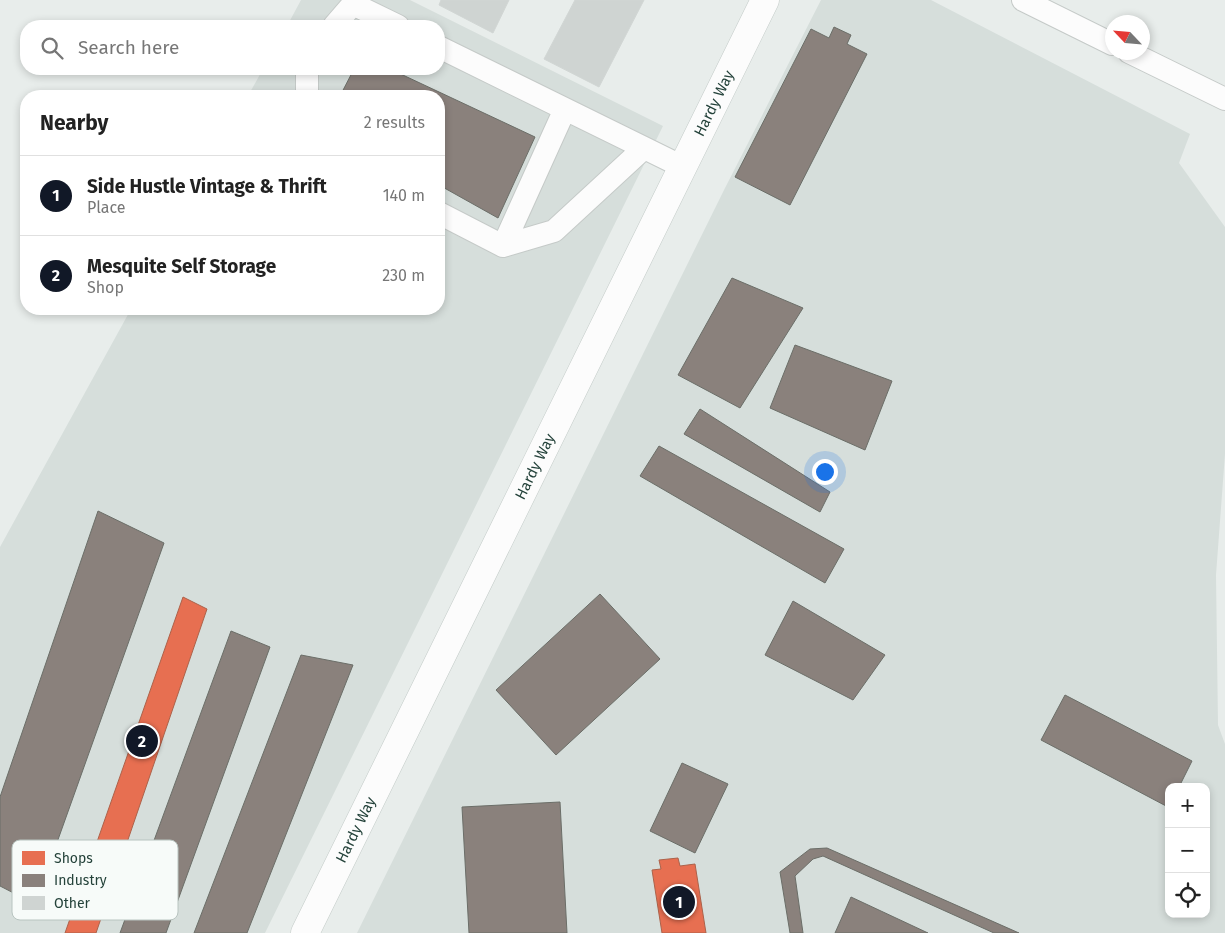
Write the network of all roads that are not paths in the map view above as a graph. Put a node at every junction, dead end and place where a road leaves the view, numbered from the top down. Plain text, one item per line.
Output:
1 (765, 0) edge
2 (1022, 0) edge
3 (339, 20) edge
4 (386, 20) edge
5 (1105, 41) edge
6 (445, 49) edge
7 (1146, 60) edge
8 (307, 75) edge
9 (307, 90) edge
10 (1225, 99) edge
11 (565, 109) junction
12 (644, 148) junction
13 (683, 167) junction
14 (445, 216) edge
15 (503, 246) junction
16 (305, 933) edge

1 - 13 main road, Hardy Way
2 - 5 street
3 - 4 street
6 - 11 street
7 - 10 street
8 - 9 street
11 - 12 street
11 - 15 street
12 - 13 street
12 - 15 street
13 - 16 main road, Hardy Way
14 - 15 street

